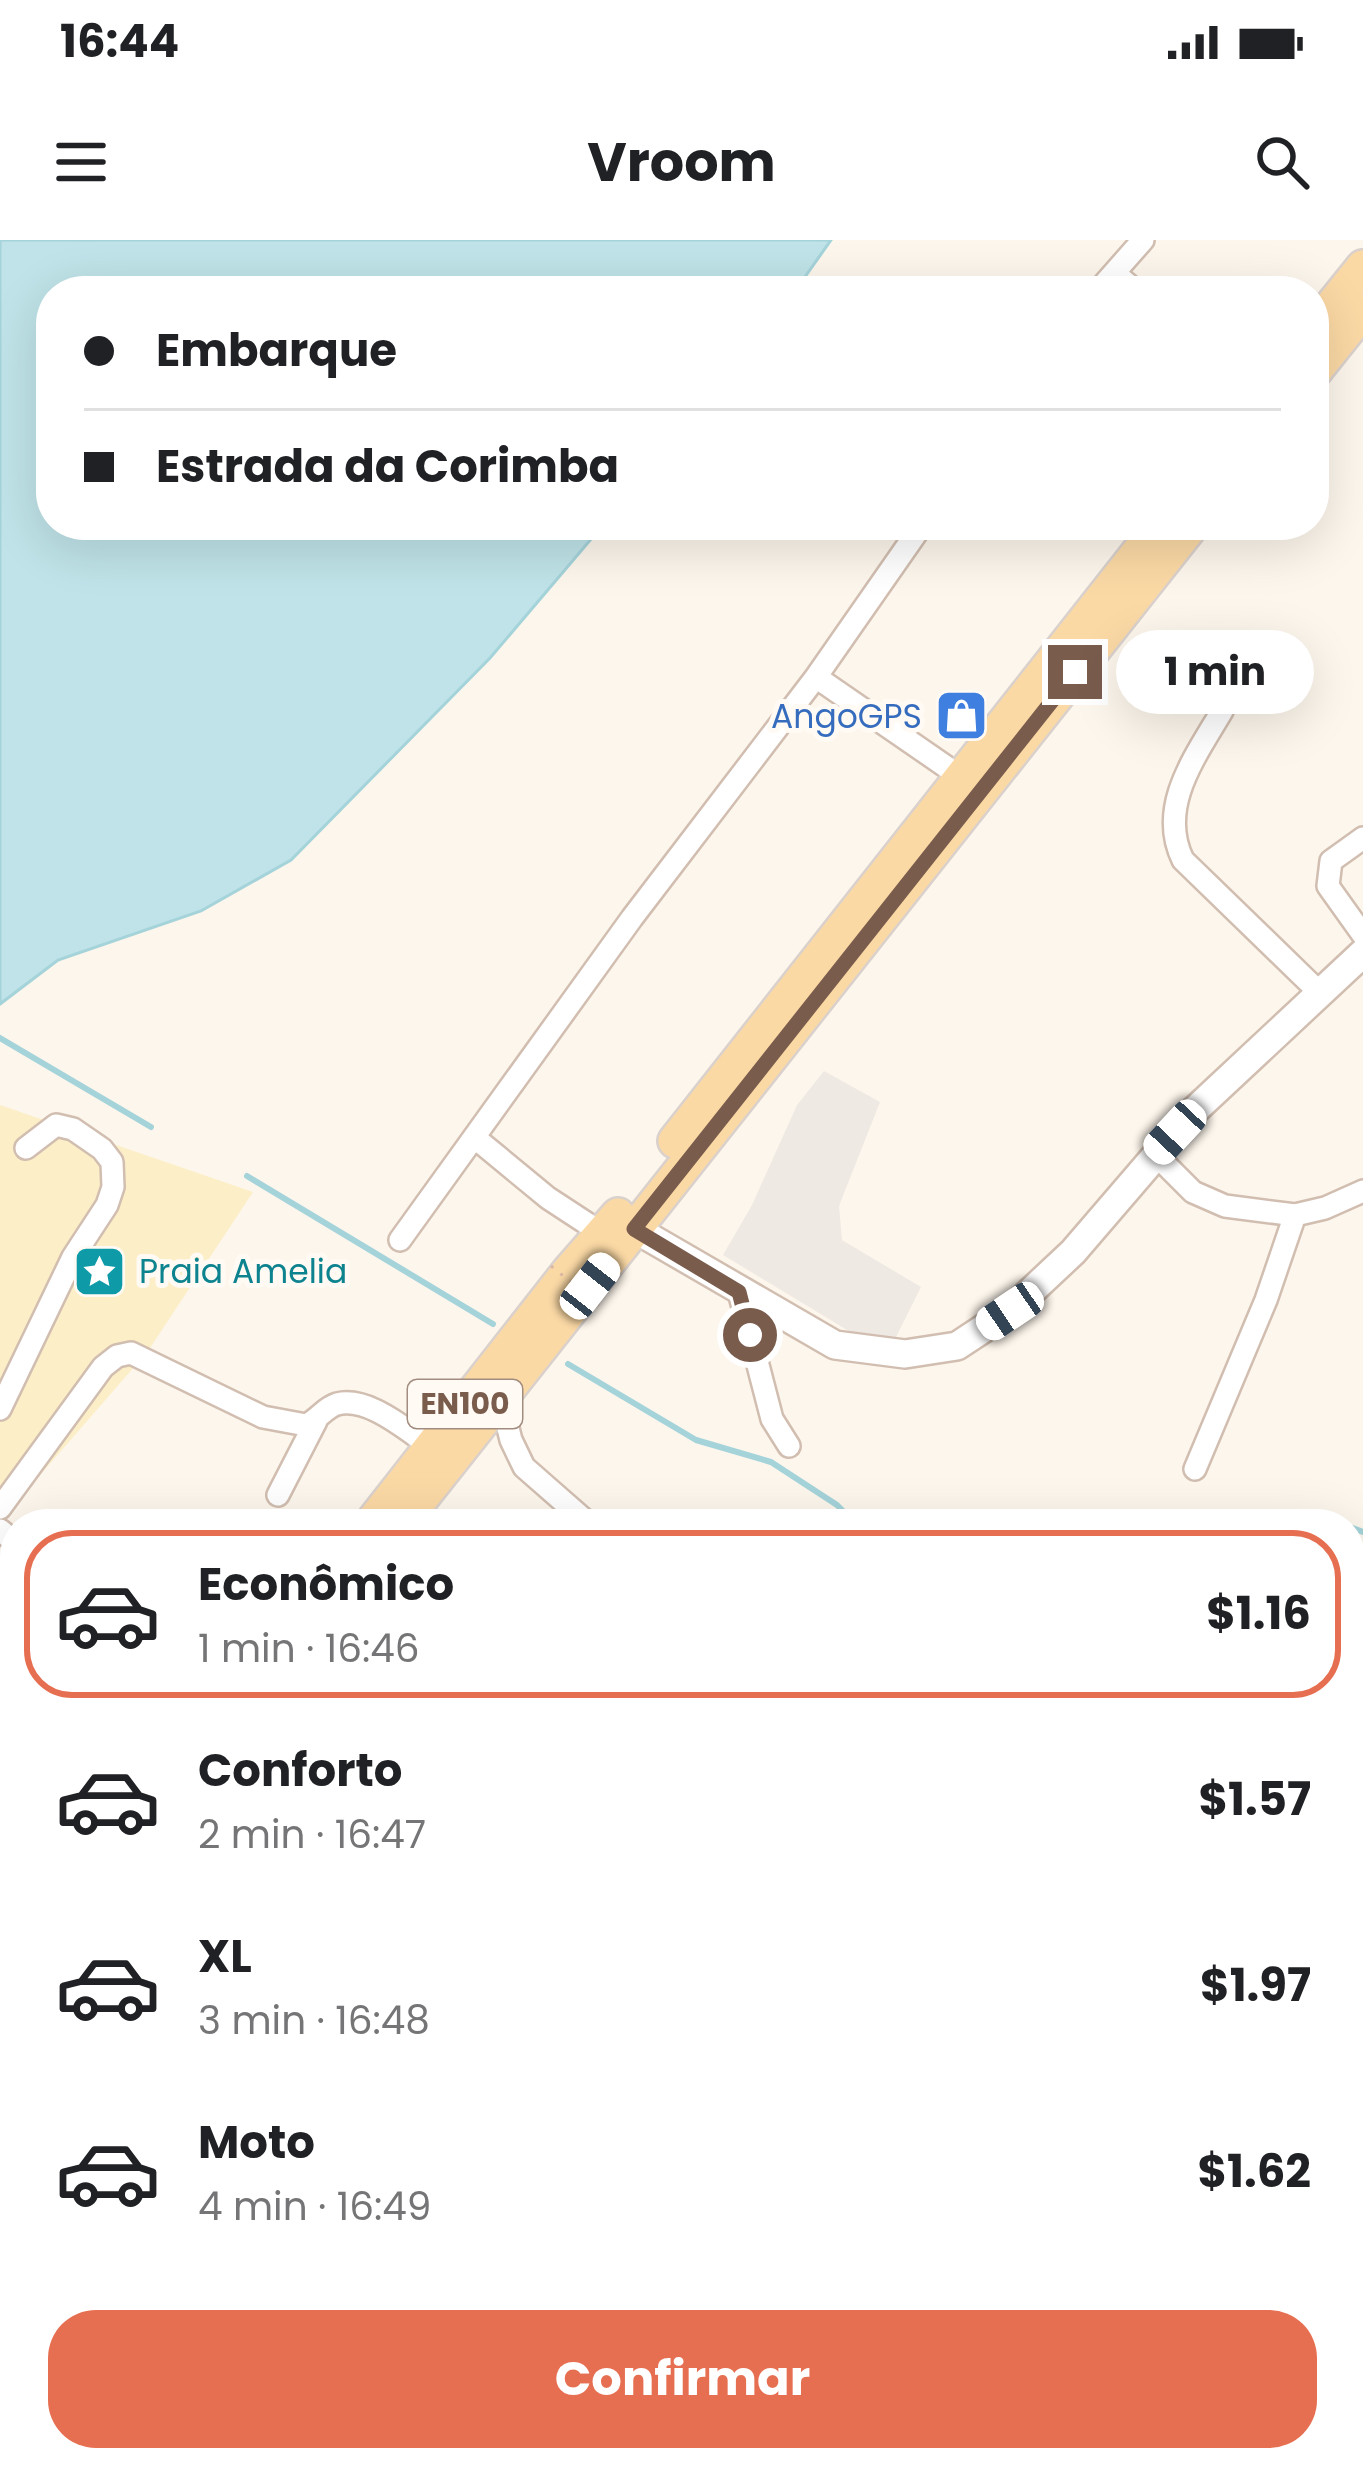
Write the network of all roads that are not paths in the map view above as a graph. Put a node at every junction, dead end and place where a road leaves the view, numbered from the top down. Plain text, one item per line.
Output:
1 (1137, 242) edge
2 (1363, 267) edge
3 (1114, 273) junction
4 (1111, 276) edge
5 (1118, 276) edge
6 (1329, 309) edge
7 (1363, 311) edge
8 (1329, 353) edge
9 (912, 540) edge
10 (1148, 540) edge
11 (1180, 540) edge
12 (816, 677) junction
13 (1222, 711) dead end
14 (961, 777) junction
15 (1363, 838) edge
16 (1363, 935) edge
17 (1363, 953) edge
18 (1320, 993) junction
19 (474, 1137) junction
20 (26, 1148) dead end
21 (1155, 1154) junction
22 (1363, 1191) edge
23 (1295, 1215) junction
24 (619, 1232) junction
25 (400, 1240) dead end
26 (571, 1285) junction
27 (739, 1292) junction
28 (500, 1397) junction
29 (0, 1409) edge
30 (316, 1420) junction
31 (432, 1447) junction
32 (789, 1447) dead end
33 (1196, 1469) dead end
34 (278, 1496) dead end
35 (0, 1508) edge
36 (383, 1509) edge
37 (413, 1509) edge
38 (572, 1509) edge

1 - 3 street
2 - 6 main road
3 - 4 street
3 - 5 street
7 - 8 main road
9 - 12 street
10 - 14 main road, EN100
11 - 24 main road, EN100
12 - 14 street
12 - 19 street
13 - 18 street
14 - 24 main road, EN100
15 - 16 street
17 - 18 street
18 - 21 street
19 - 24 street
19 - 25 street
20 - 29 street
21 - 23 street
21 - 27 street
22 - 23 street
23 - 33 street
24 - 26 main road, EN100
24 - 27 street
26 - 28 main road, EN100
26 - 31 main road, EN100
27 - 32 street
28 - 37 main road, EN100
28 - 38 street
30 - 31 street
30 - 34 street
30 - 35 street
31 - 36 main road, EN100

